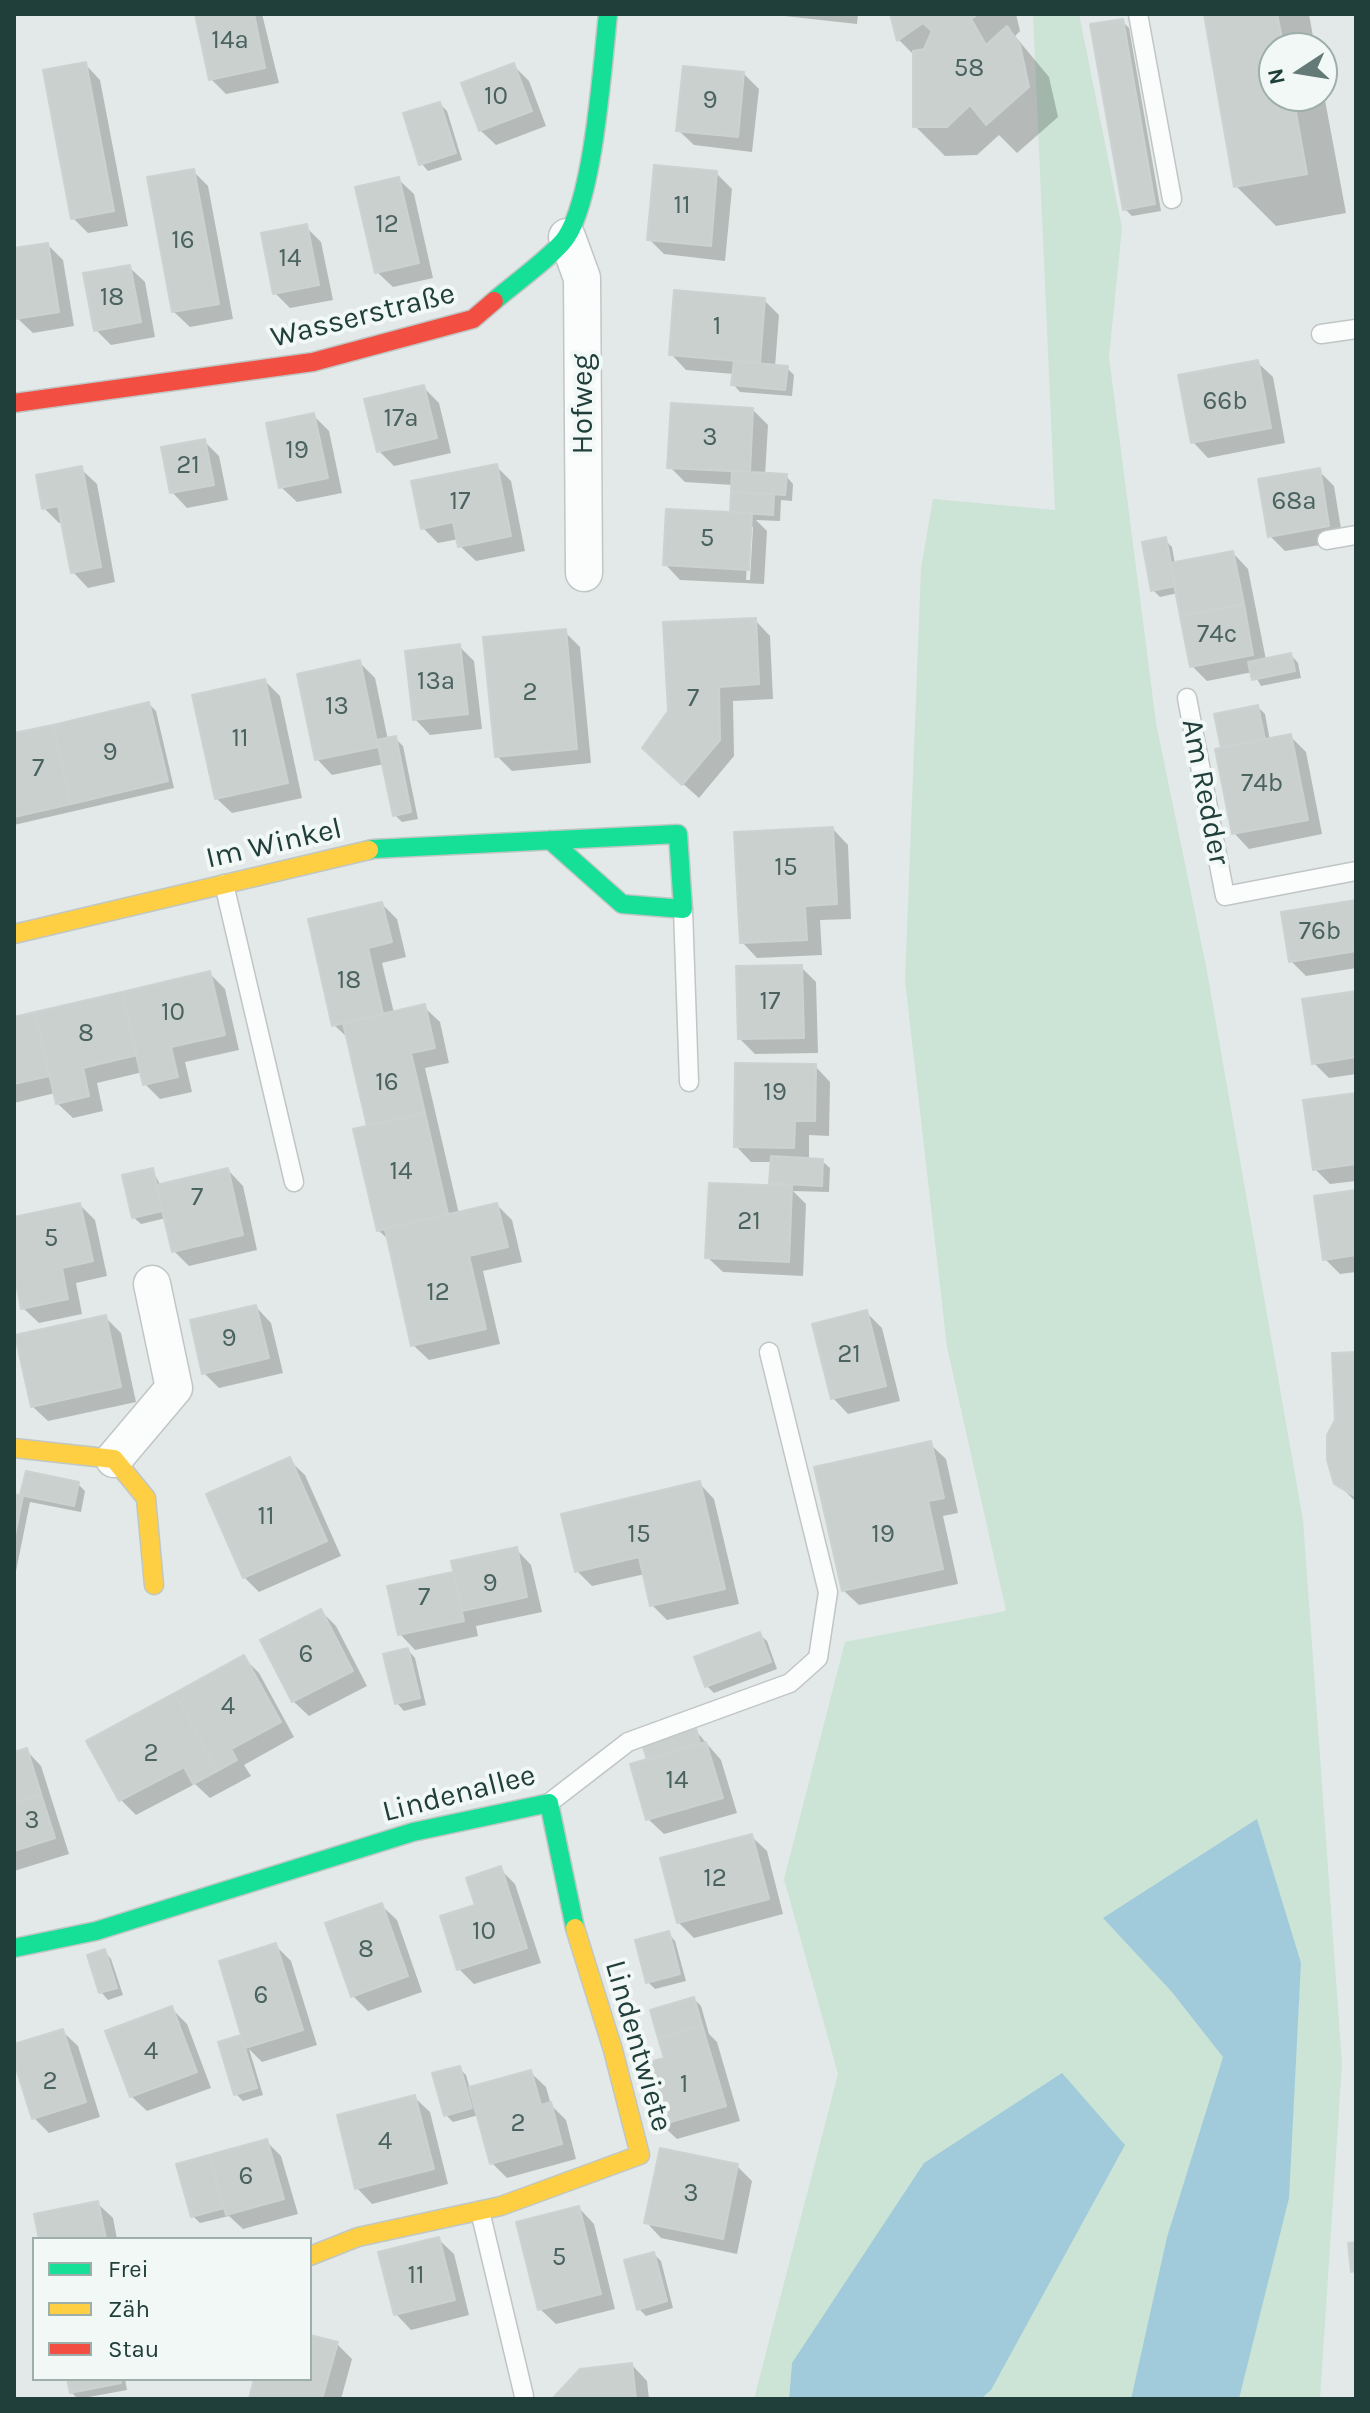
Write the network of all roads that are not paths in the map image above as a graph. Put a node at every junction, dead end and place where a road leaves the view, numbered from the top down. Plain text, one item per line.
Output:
1 (608, 14) edge
2 (1138, 14) edge
3 (1172, 199) dead end
4 (567, 237) junction
5 (1356, 329) edge
6 (1321, 334) dead end
7 (14, 403) edge
8 (1356, 535) edge
9 (1327, 540) dead end
10 (584, 573) dead end
11 (1187, 698) dead end
12 (550, 840) junction
13 (1356, 871) edge
14 (224, 884) junction
15 (683, 909) junction
16 (14, 934) edge
17 (689, 1082) dead end
18 (294, 1182) dead end
19 (152, 1284) dead end
20 (769, 1352) dead end
21 (14, 1448) edge
22 (114, 1459) junction
23 (154, 1585) dead end
24 (549, 1803) junction
25 (14, 1948) edge
26 (480, 2211) junction
27 (312, 2255) edge
28 (524, 2396) dead end

1 - 4 street
2 - 3 lane
4 - 7 street, Wasserstraße
4 - 10 street, Hofweg
5 - 6 lane
8 - 9 lane
11 - 13 lane, Am Redder
12 - 14 street, Im Winkel
12 - 15 street
12 - 15 street, Im Winkel
14 - 16 street, Im Winkel
14 - 18 lane
15 - 17 lane
19 - 22 street
20 - 24 lane, Lindenallee
21 - 22 street
22 - 23 street
24 - 25 street, Lindenallee
24 - 26 street, Lindentwiete
26 - 27 street, Lindentwiete
26 - 28 lane

